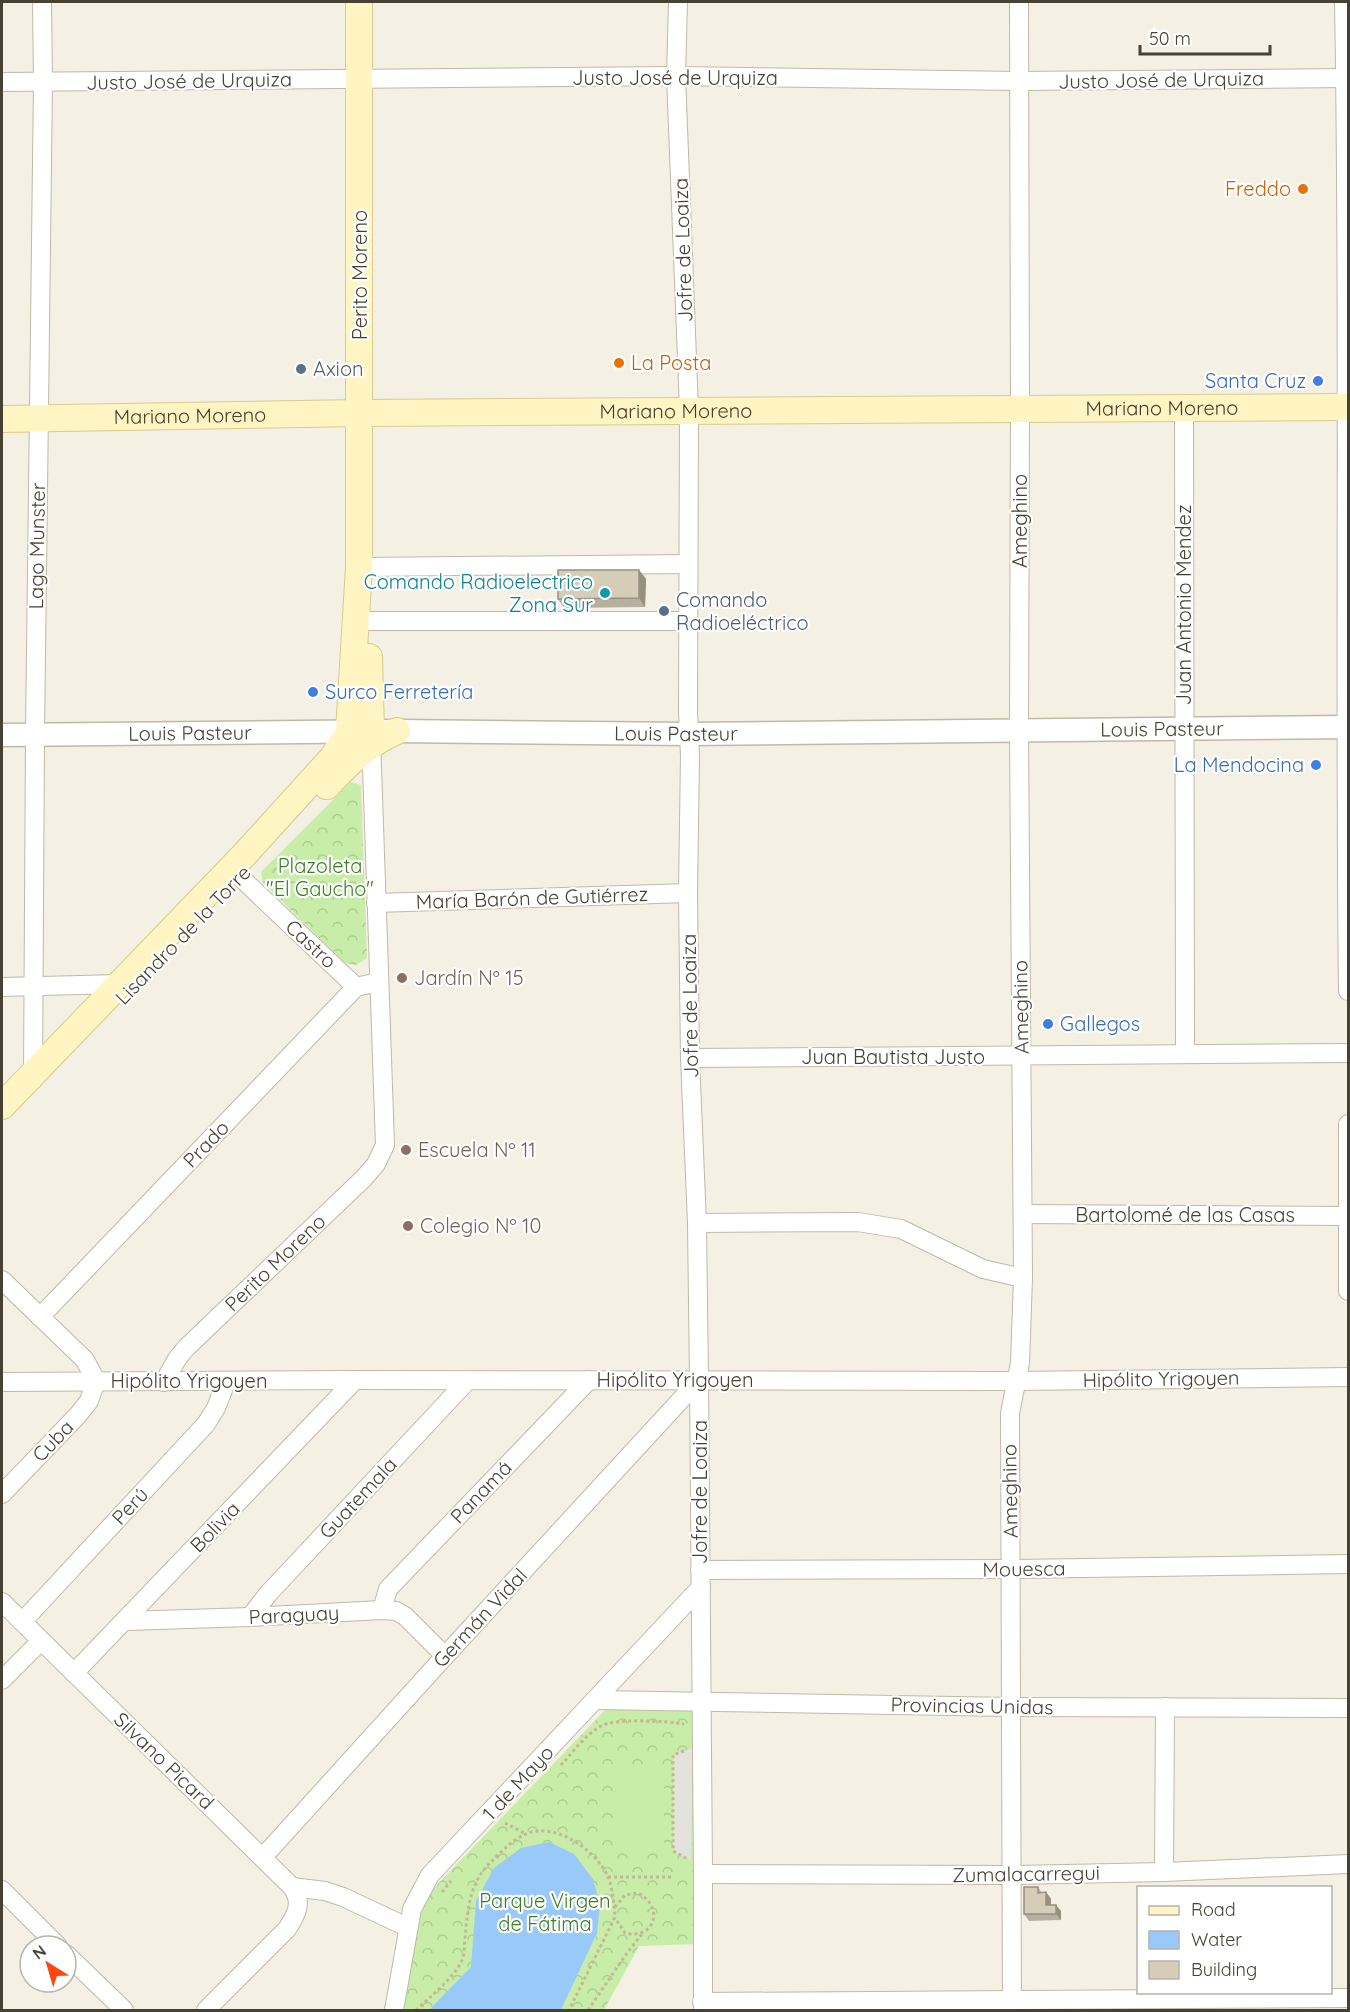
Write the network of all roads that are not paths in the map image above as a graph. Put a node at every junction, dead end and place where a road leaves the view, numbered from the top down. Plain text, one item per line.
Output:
1 (42, 2) edge
2 (359, 2) edge
3 (678, 2) edge
4 (1019, 2) edge
5 (1344, 2) edge
6 (676, 76) junction
7 (1347, 78) edge
8 (360, 79) junction
9 (1019, 81) junction
10 (2, 82) edge
11 (43, 82) junction
12 (1348, 407) edge
13 (1184, 408) junction
14 (1020, 409) junction
15 (689, 410) junction
16 (360, 412) junction
17 (2, 419) edge
18 (39, 419) junction
19 (688, 564) junction
20 (359, 567) junction
21 (357, 621) junction
22 (689, 621) junction
23 (1347, 727) edge
24 (1184, 728) junction
25 (397, 731) joint
26 (1018, 732) junction
27 (689, 734) junction
28 (2, 735) edge
29 (35, 735) junction
30 (363, 736) junction
31 (239, 876) junction
32 (688, 892) junction
33 (1348, 895) edge
34 (376, 903) junction
35 (378, 982) junction
36 (119, 984) junction
37 (33, 986) junction
38 (2, 987) edge
39 (356, 987) junction
40 (1348, 990) edge
41 (1348, 1053) edge
42 (1185, 1054) junction
43 (1022, 1056) junction
44 (690, 1058) junction
45 (33, 1082) junction
46 (2, 1106) edge
47 (2, 1123) edge
48 (1348, 1124) edge
49 (1023, 1214) junction
50 (1347, 1216) edge
51 (697, 1223) junction
52 (1023, 1278) junction
53 (2, 1280) edge
54 (1348, 1291) edge
55 (40, 1317) junction
56 (1348, 1377) edge
57 (355, 1380) junction
58 (589, 1380) junction
59 (699, 1380) junction
60 (96, 1381) junction
61 (468, 1381) junction
62 (1016, 1381) junction
63 (2, 1382) edge
64 (164, 1382) junction
65 (226, 1382) junction
66 (2, 1494) edge
67 (1348, 1564) edge
68 (1011, 1569) junction
69 (701, 1578) junction
70 (2, 1602) edge
71 (382, 1610) junction
72 (250, 1617) junction
73 (126, 1621) junction
74 (22, 1622) junction
75 (41, 1641) junction
76 (445, 1656) junction
77 (74, 1673) junction
78 (2, 1680) edge
79 (596, 1700) junction
80 (701, 1703) junction
81 (1011, 1707) junction
82 (1166, 1707) junction
83 (1348, 1708) edge
84 (263, 1857) junction
85 (1348, 1864) edge
86 (1164, 1872) junction
87 (704, 1874) junction
88 (1012, 1875) junction
89 (292, 1887) junction
90 (2, 1890) edge
91 (407, 1927) junction
92 (46, 1934) edge
93 (78, 1966) edge
94 (1348, 1998) edge
95 (702, 2006) edge
96 (1012, 2006) edge
97 (124, 2010) edge
98 (206, 2010) edge
99 (394, 2010) edge

1 - 11 street, Lago Munster
2 - 8 main road, Perito Moreno
3 - 6 street, Jofre de Loaiza
4 - 9 street, Ameghino
5 - 7 street
6 - 8 street, Justo José de Urquiza
6 - 9 street, Justo José de Urquiza
6 - 15 street, Jofre de Loaiza
7 - 9 street, Justo José de Urquiza
7 - 12 street
8 - 11 street, Justo José de Urquiza
8 - 16 main road, Perito Moreno
9 - 14 street, Ameghino
10 - 11 street, Justo José de Urquiza
11 - 18 street, Lago Munster
12 - 13 main road, Mariano Moreno
12 - 23 street
13 - 14 main road, Mariano Moreno
13 - 24 street, Juan Antonio Mendez
14 - 15 main road, Mariano Moreno
14 - 26 street, Ameghino
15 - 16 main road, Mariano Moreno
15 - 19 street, Jofre de Loaiza
16 - 18 main road, Mariano Moreno
16 - 20 main road, Perito Moreno
17 - 18 main road, Mariano Moreno
18 - 29 street, Lago Munster
19 - 20 street
19 - 22 street, Jofre de Loaiza
20 - 21 main road, Perito Moreno
21 - 22 street
21 - 30 main road, Perito Moreno
22 - 27 street, Jofre de Loaiza
23 - 24 street, Louis Pasteur
23 - 33 street
24 - 26 street, Louis Pasteur
24 - 42 street, Juan Antonio Mendez
25 - 27 street, Louis Pasteur
25 - 30 main road, Lisandro de la Torre
26 - 27 street, Louis Pasteur
26 - 43 street, Ameghino
27 - 32 street, Jofre de Loaiza
28 - 29 street, Louis Pasteur
29 - 30 street, Louis Pasteur
29 - 37 street, Lago Munster
30 - 31 main road, Lisandro de la Torre
30 - 34 street, Perito Moreno
30 - 36 main road, Lisandro de la Torre
31 - 39 street, Castro
31 - 45 main road, Lisandro de la Torre
32 - 34 street, María Barón de Gutiérrez
32 - 44 street, Jofre de Loaiza
33 - 40 street
34 - 35 street, Perito Moreno
35 - 39 street
35 - 64 street, Perito Moreno
36 - 37 street
36 - 45 main road, Lisandro de la Torre
37 - 38 street
37 - 45 street, Lago Munster
39 - 55 street, Prado
41 - 42 street, Juan Bautista Justo
42 - 43 street, Juan Bautista Justo
43 - 44 street, Juan Bautista Justo
43 - 49 street, Ameghino
44 - 51 street, Jofre de Loaiza
45 - 46 main road, Lisandro de la Torre
45 - 47 main road, Lisandro de la Torre
48 - 50 street
49 - 50 street, Bartolomé de las Casas
49 - 52 street, Ameghino
50 - 54 street
51 - 52 street
51 - 59 street, Jofre de Loaiza
52 - 62 street, Ameghino
53 - 55 street
55 - 60 street
56 - 62 street, Hipólito Yrigoyen
57 - 61 street, Hipólito Yrigoyen
57 - 65 street, Hipólito Yrigoyen
57 - 73 street, Bolivia
58 - 59 street, Hipólito Yrigoyen
58 - 61 street, Hipólito Yrigoyen
58 - 71 street, Panamá
59 - 62 street, Hipólito Yrigoyen
59 - 69 street, Jofre de Loaiza
59 - 76 street, Germán Vidal
60 - 63 street, Hipólito Yrigoyen
60 - 64 street, Hipólito Yrigoyen
60 - 66 street, Cuba
61 - 72 street, Guatemala
62 - 68 street, Ameghino
64 - 65 street, Hipólito Yrigoyen
65 - 74 street, Perú
67 - 68 street, Mouesca
68 - 69 street, Mouesca
68 - 81 street, Ameghino
69 - 79 street, 1 de Mayo
69 - 80 street, Jofre de Loaiza
70 - 74 street, Silvano Picard
71 - 72 street, Paraguay
71 - 76 street, Paraguay
72 - 73 street, Paraguay
73 - 77 street, Bolivia
74 - 75 street, Silvano Picard
75 - 77 street, Silvano Picard
75 - 78 street
76 - 84 street, Germán Vidal
77 - 84 street, Silvano Picard
79 - 80 street, Provincias Unidas
79 - 91 street, 1 de Mayo
80 - 81 street, Provincias Unidas
80 - 87 street, Jofre de Loaiza
81 - 82 street, Provincias Unidas
81 - 88 street, Ameghino
82 - 83 street, Provincias Unidas
82 - 86 street
84 - 89 street, Silvano Picard
85 - 86 street, Zumalacarregui
86 - 88 street, Zumalacarregui
87 - 88 street, Zumalacarregui
87 - 95 street, Jofre de Loaiza
88 - 96 street, Ameghino
89 - 91 street
89 - 98 street
90 - 92 street
91 - 99 street, 1 de Mayo
93 - 97 street
94 - 96 street
95 - 96 street

